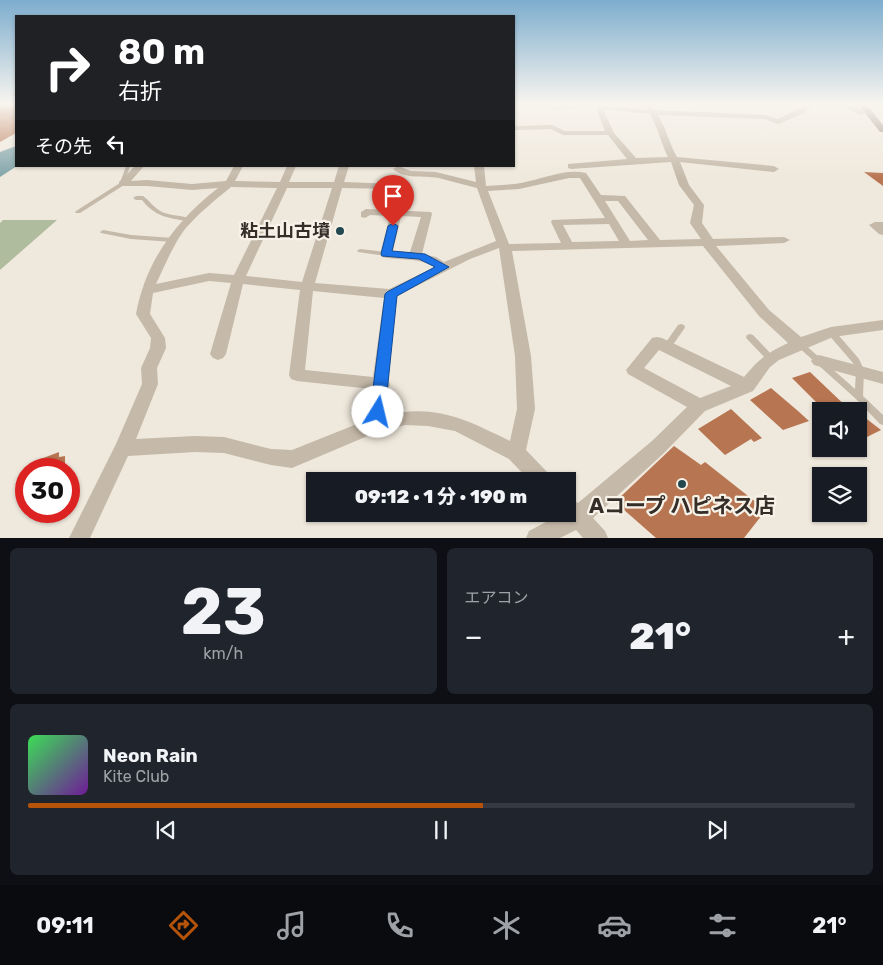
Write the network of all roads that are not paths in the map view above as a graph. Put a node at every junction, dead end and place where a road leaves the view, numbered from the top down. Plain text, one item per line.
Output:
1 (536, 129) edge
2 (556, 129) edge
3 (609, 129) edge
4 (661, 129) edge
5 (515, 132) edge
6 (610, 133) junction
7 (674, 159) junction
8 (634, 161) junction
9 (571, 166) dead end
10 (128, 167) edge
11 (139, 167) edge
12 (238, 167) edge
13 (292, 167) edge
14 (344, 167) edge
15 (479, 167) edge
16 (398, 169) dead end
17 (774, 169) dead end
18 (122, 184) junction
19 (228, 184) junction
20 (283, 185) junction
21 (340, 185) junction
22 (393, 186) dead end
23 (481, 187) junction
24 (136, 198) dead end
25 (597, 198) junction
26 (78, 212) dead end
27 (396, 213) junction
28 (365, 215) dead end
29 (188, 219) junction
30 (610, 221) junction
31 (883, 225) edge
32 (103, 232) dead end
33 (883, 232) edge
34 (172, 240) junction
35 (784, 240) dead end
36 (626, 243) junction
37 (656, 243) junction
38 (707, 243) junction
39 (568, 245) junction
40 (504, 246) junction
41 (360, 251) dead end
42 (386, 254) junction
43 (415, 256) junction
44 (444, 267) junction
45 (238, 280) junction
46 (307, 287) junction
47 (147, 290) junction
48 (391, 294) junction
49 (883, 325) edge
50 (681, 327) dead end
51 (831, 332) junction
52 (750, 337) dead end
53 (798, 344) junction
54 (667, 347) junction
55 (218, 354) dead end
56 (771, 359) junction
57 (819, 361) junction
58 (860, 370) junction
59 (883, 378) edge
60 (382, 384) junction
61 (747, 386) junction
62 (859, 397) junction
63 (699, 406) junction
64 (883, 421) edge
65 (375, 425) junction
66 (123, 448) junction
67 (516, 453) junction
68 (534, 472) edge
69 (576, 509) edge
70 (576, 516) edge
71 (558, 522) edge
72 (79, 538) edge
73 (536, 538) edge
74 (598, 538) edge

1 - 5 street
2 - 6 street
3 - 6 street
4 - 7 street
6 - 8 street
7 - 8 street
7 - 17 street
7 - 38 street
8 - 9 street
10 - 18 lane
11 - 18 street
12 - 19 street
13 - 20 street
14 - 21 street
15 - 23 street
16 - 23 street
18 - 19 street
18 - 26 lane
19 - 20 street
19 - 29 street
20 - 21 street
20 - 45 street
21 - 22 street
21 - 46 street
23 - 25 street
23 - 40 street
24 - 29 lane
25 - 30 street
25 - 37 street
27 - 28 street
27 - 42 street
27 - 43 street
29 - 34 street
30 - 36 street
30 - 39 street
31 - 33 street
32 - 34 lane
34 - 47 street
35 - 38 street
36 - 37 street
36 - 39 street
37 - 38 street
38 - 53 street
39 - 40 street
40 - 44 street
40 - 67 street
41 - 42 lane
42 - 43 street
43 - 44 street
44 - 48 street
45 - 46 street
45 - 47 street
45 - 55 street
46 - 48 street
46 - 60 street
47 - 66 street
48 - 60 street
49 - 51 street
50 - 54 lane
51 - 53 street
51 - 58 lane
52 - 56 lane
53 - 56 street
53 - 57 lane
54 - 61 street
54 - 63 street
56 - 61 street
57 - 58 street
57 - 62 lane
58 - 59 street
58 - 62 lane
60 - 65 street
61 - 63 street
62 - 64 lane
63 - 69 street
65 - 66 street
65 - 67 street
66 - 72 street
67 - 68 street
70 - 74 street
71 - 73 street

